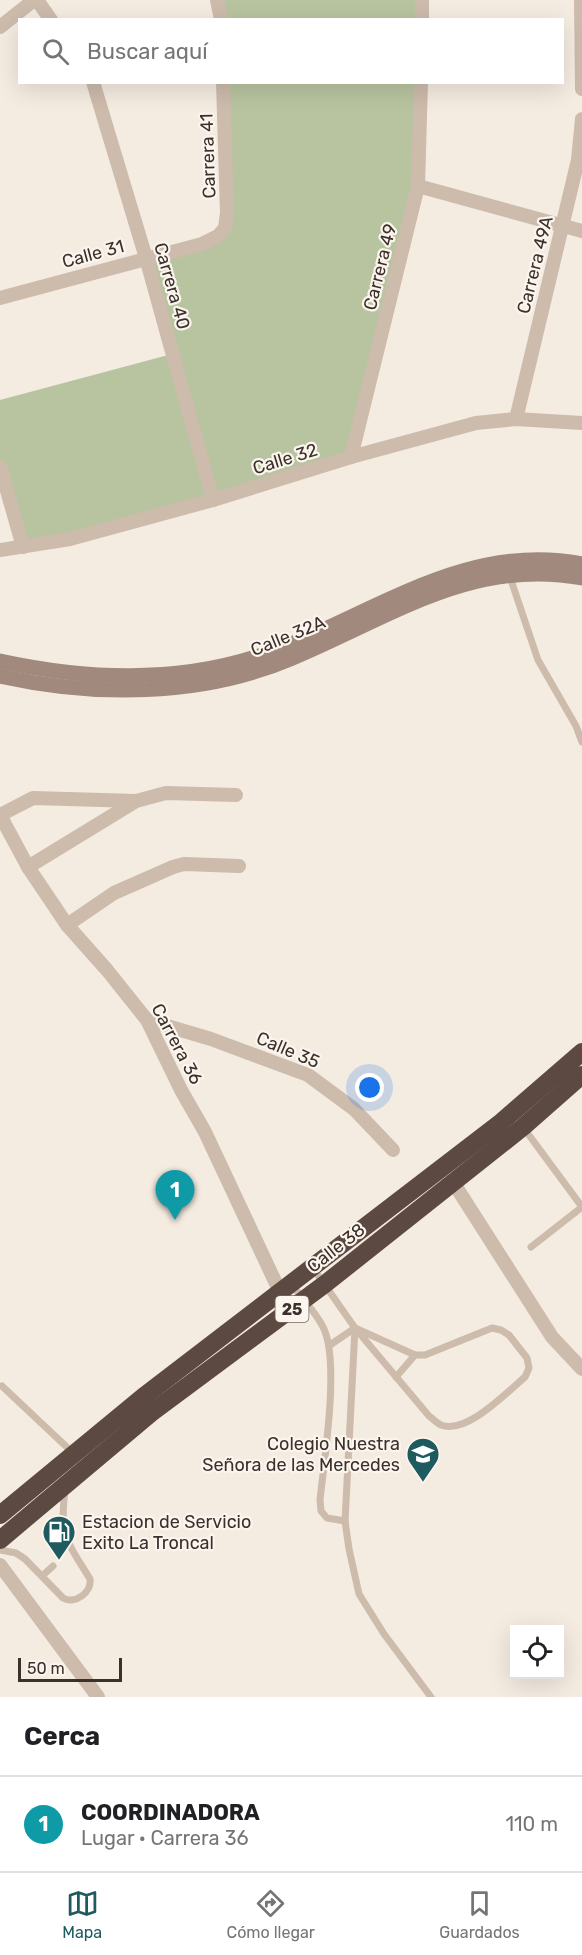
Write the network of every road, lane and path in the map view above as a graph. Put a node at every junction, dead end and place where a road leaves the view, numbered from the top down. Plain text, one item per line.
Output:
1 (35, 0) edge
2 (218, 0) edge
3 (422, 0) edge
4 (581, 0) edge
5 (49, 18) edge
6 (221, 18) edge
7 (422, 18) edge
8 (0, 27) edge
9 (94, 84) edge
10 (223, 84) edge
11 (420, 84) edge
12 (582, 89) edge
13 (582, 119) edge
14 (418, 186) junction
15 (563, 225) junction
16 (225, 228) joint
17 (582, 231) edge
18 (146, 258) junction
19 (0, 298) edge
20 (516, 419) junction
21 (582, 423) edge
22 (351, 457) junction
23 (0, 465) edge
24 (213, 500) junction
25 (23, 547) junction
26 (0, 550) edge
27 (582, 564) edge
28 (509, 574) junction
29 (582, 578) edge
30 (0, 661) edge
31 (0, 676) edge
32 (582, 742) edge
33 (236, 795) dead end
34 (136, 801) junction
35 (0, 815) edge
36 (239, 866) dead end
37 (28, 867) junction
38 (67, 925) junction
39 (147, 1020) junction
40 (582, 1052) edge
41 (582, 1075) edge
42 (523, 1127) junction
43 (393, 1150) dead end
44 (453, 1182) junction
45 (531, 1247) dead end
46 (313, 1268) junction
47 (325, 1284) junction
48 (285, 1288) junction
49 (297, 1305) junction
50 (355, 1328) junction
51 (330, 1344) junction
52 (414, 1355) junction
53 (582, 1370) edge
54 (396, 1377) junction
55 (2, 1386) dead end
56 (74, 1454) junction
57 (65, 1484) junction
58 (4, 1505) edge
59 (345, 1521) junction
60 (0, 1540) edge
61 (0, 1550) edge
62 (72, 1550) junction
63 (65, 1556) dead end
64 (0, 1565) edge
65 (53, 1566) dead end
66 (42, 1576) junction
67 (98, 1696) edge
68 (431, 1697) edge

1 - 5 street
1 - 8 street
2 - 6 street
3 - 7 street
4 - 12 street
9 - 18 street, Carrera 40
10 - 16 street, Carrera 41
11 - 14 street, Carrera 49
13 - 15 street, Carrera 49A
14 - 15 street
14 - 22 street, Carrera 49
15 - 17 street
15 - 20 street, Carrera 49A
16 - 18 street, Calle 31
18 - 19 street, Calle 31
18 - 24 street, Carrera 40
20 - 21 street, Calle 32
20 - 22 street, Calle 32
22 - 24 street, Calle 32
23 - 25 street
24 - 25 street, Calle 32
25 - 26 street, Calle 32
27 - 30 main road, Calle 32A
28 - 29 main road, Calle 32A
28 - 31 main road, Calle 32A
28 - 32 lane
33 - 34 street
34 - 35 street
34 - 37 street
35 - 37 street, Carrera 36
36 - 38 street
37 - 38 street, Carrera 36
38 - 39 street, Carrera 36
39 - 43 street, Calle 35
39 - 48 street, Carrera 36
40 - 46 highway, Calle 38 / 25
41 - 42 highway, Calle 38 / 25
42 - 44 highway, Calle 38 / 25
42 - 45 lane
44 - 47 highway, Calle 38 / 25
44 - 53 street
46 - 47 lane
46 - 48 highway, Calle 38 / 25
47 - 49 highway, Calle 38 / 25
47 - 50 lane
48 - 49 street, Carrera 36
48 - 56 highway, Calle 38 / 25
49 - 51 lane
49 - 57 highway, Calle 38 / 25
50 - 51 lane
50 - 52 lane
50 - 54 lane
50 - 59 lane
51 - 59 lane
52 - 54 lane
52 - 54 lane
55 - 56 lane
56 - 58 highway, Calle 38 / 25
57 - 60 highway, Calle 38 / 25
57 - 62 lane
59 - 68 lane
61 - 66 lane
62 - 63 lane
62 - 66 lane
64 - 67 street
65 - 66 lane

